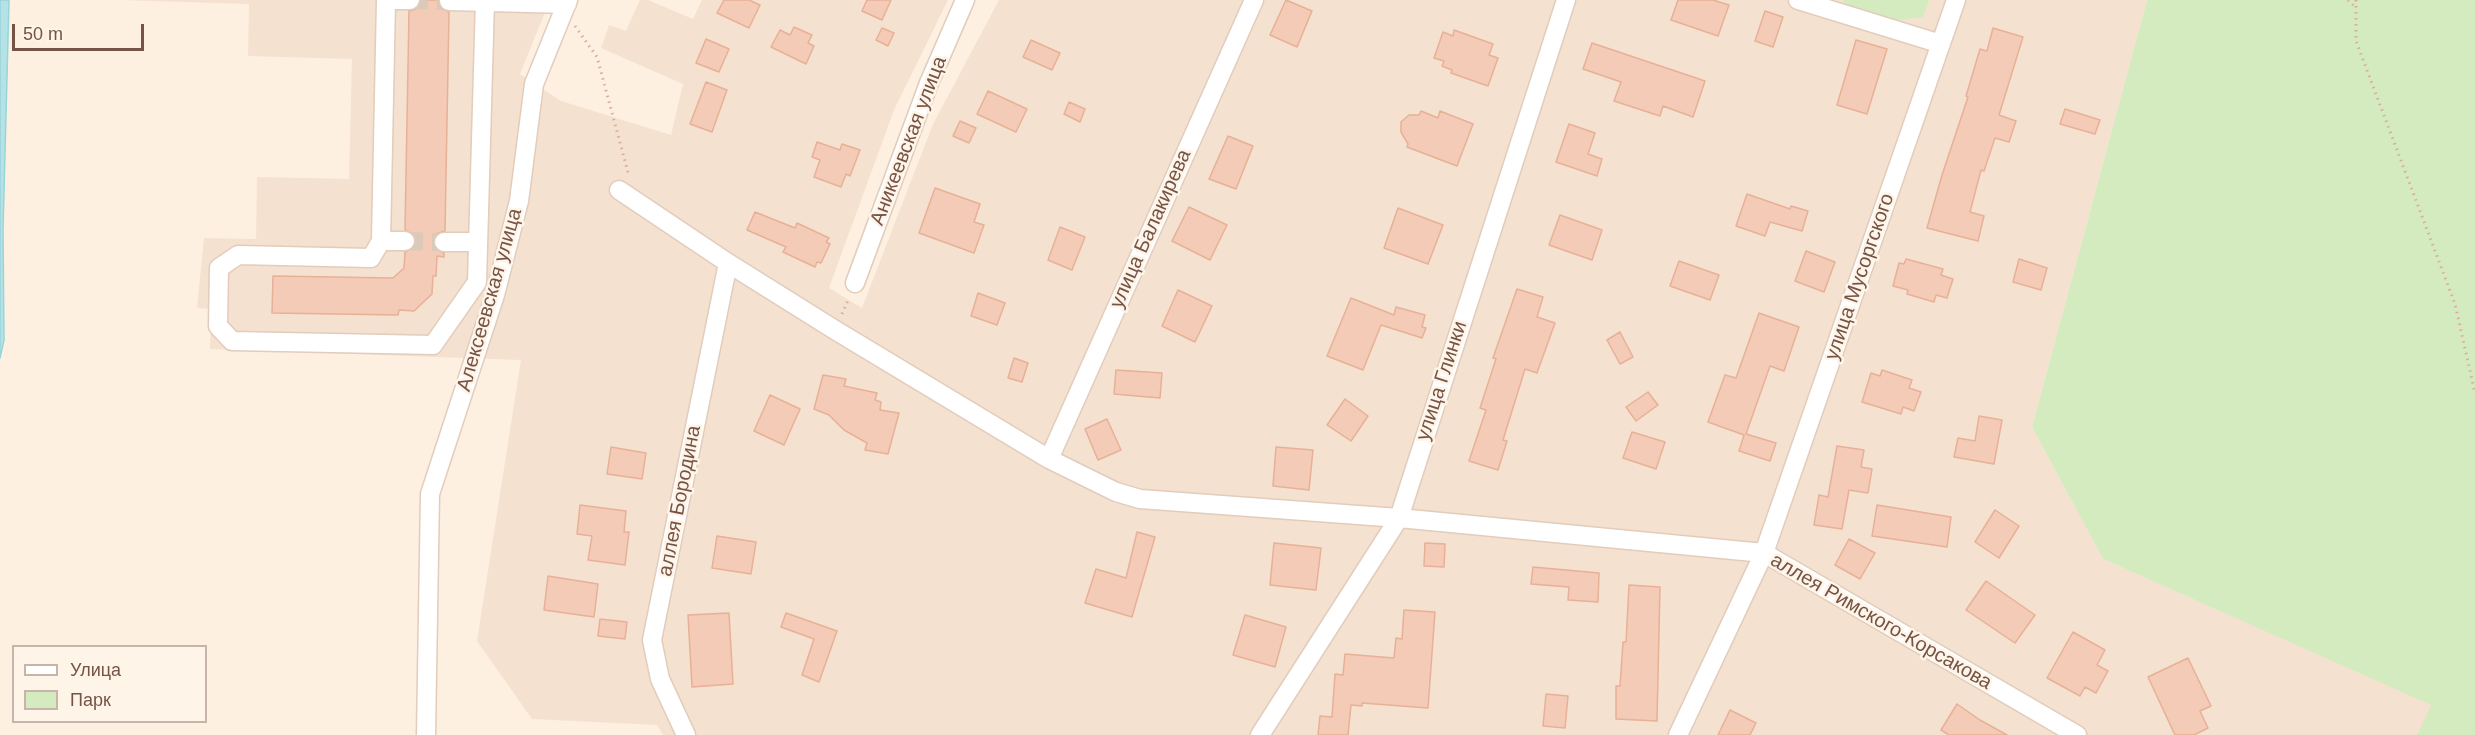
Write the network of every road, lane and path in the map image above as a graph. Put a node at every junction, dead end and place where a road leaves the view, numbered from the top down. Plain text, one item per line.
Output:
1 (387, 0) edge
2 (410, 0) edge
3 (965, 0) edge
4 (1254, 0) edge
5 (1566, 0) edge
6 (1798, 0) edge
7 (1956, 0) edge
8 (2348, 0) edge
9 (2356, 0) edge
10 (449, 1) edge
11 (485, 1) edge
12 (566, 5) edge
13 (2355, 7) junction
14 (1941, 44) junction
15 (626, 186) joint
16 (381, 241) junction
17 (405, 241) tunnel mouth
18 (444, 242) tunnel mouth
19 (478, 242) junction
20 (728, 263) junction
21 (855, 283) joint
22 (835, 330) junction
23 (2475, 393) edge
24 (1049, 459) junction
25 (1399, 518) junction
26 (1764, 553) junction
27 (426, 735) edge
28 (686, 735) edge
29 (1260, 735) edge
30 (1678, 735) edge
31 (2077, 735) edge

1 - 2 street
1 - 16 street
3 - 21 street, Аникеевская улица
4 - 24 street, улица Балакирева
5 - 25 street, улица Глинки
6 - 14 street
7 - 14 street, улица Мусоргского
8 - 13 path
9 - 13 path
10 - 11 street
11 - 12 street
11 - 19 street
12 - 15 path
12 - 27 street, Алексеевская улица
13 - 23 path
14 - 26 street, улица Мусоргского
15 - 20 street
16 - 17 street
16 - 19 street
18 - 19 street
20 - 22 street
20 - 28 street, аллея Бородина
21 - 22 path
22 - 24 street
24 - 25 street
25 - 26 street
25 - 29 street, улица Глинки
26 - 30 street, аллея Римского-Корсакова
26 - 31 street, аллея Римского-Корсакова

